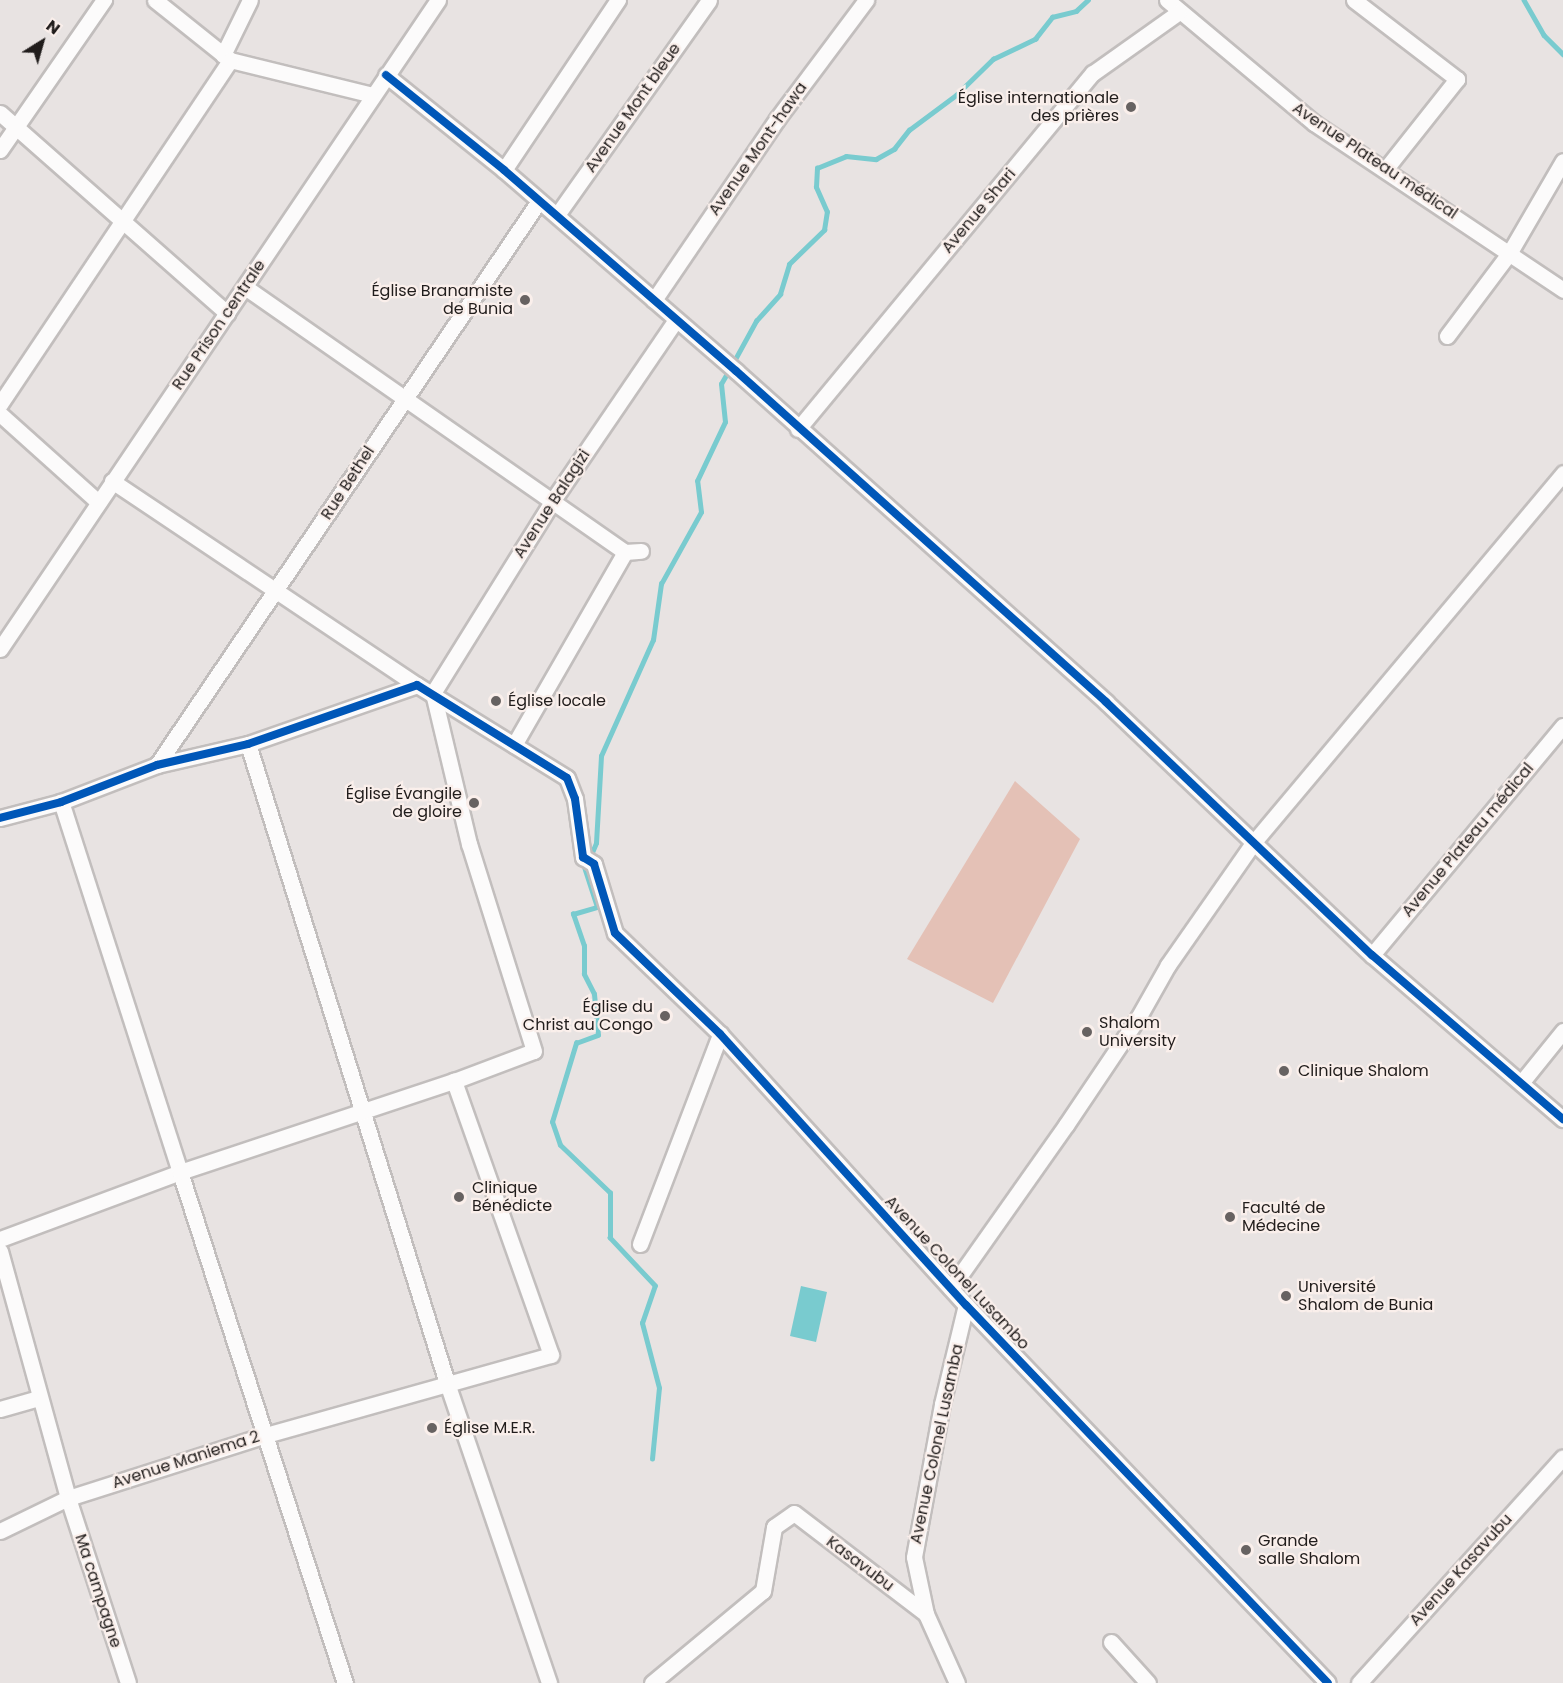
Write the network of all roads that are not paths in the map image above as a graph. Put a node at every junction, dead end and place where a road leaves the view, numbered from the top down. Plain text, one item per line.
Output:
1 (104, 0) edge
2 (155, 0) edge
3 (250, 0) edge
4 (438, 0) edge
5 (618, 0) edge
6 (709, 0) edge
7 (866, 0) edge
8 (1167, 0) edge
9 (1354, 0) edge
10 (1179, 12) junction
11 (226, 57) junction
12 (386, 75) junction
13 (372, 95) junction
14 (0, 113) edge
15 (16, 127) junction
16 (0, 150) edge
17 (1563, 161) edge
18 (504, 170) junction
19 (1385, 170) junction
20 (539, 201) junction
21 (558, 216) junction
22 (124, 222) junction
23 (1510, 252) junction
24 (246, 287) junction
25 (1563, 290) edge
26 (654, 300) junction
27 (227, 313) junction
28 (676, 320) junction
29 (1447, 336) dead end
30 (402, 398) junction
31 (0, 404) edge
32 (0, 414) edge
33 (798, 429) junction
34 (1563, 473) edge
35 (112, 481) junction
36 (553, 500) junction
37 (98, 502) junction
38 (641, 551) dead end
39 (625, 552) junction
40 (276, 594) junction
41 (5, 629) edge
42 (0, 649) edge
43 (417, 685) junction
44 (433, 693) junction
45 (1563, 726) edge
46 (248, 744) junction
47 (514, 745) junction
48 (156, 765) junction
49 (61, 802) junction
50 (0, 818) edge
51 (1252, 843) junction
52 (1372, 955) junction
53 (1563, 1031) edge
54 (720, 1034) junction
55 (454, 1081) junction
56 (1521, 1083) junction
57 (363, 1112) junction
58 (1563, 1119) edge
59 (180, 1172) junction
60 (0, 1239) edge
61 (640, 1244) dead end
62 (0, 1251) edge
63 (951, 1288) junction
64 (966, 1305) junction
65 (447, 1383) junction
66 (39, 1398) junction
67 (0, 1409) edge
68 (266, 1435) junction
69 (1563, 1457) edge
70 (68, 1498) junction
71 (0, 1531) edge
72 (926, 1614) junction
73 (1111, 1642) dead end
74 (128, 1683) edge
75 (345, 1683) edge
76 (549, 1683) edge
77 (652, 1683) edge
78 (957, 1683) edge
79 (1148, 1683) edge
80 (1328, 1683) edge
81 (1359, 1683) edge

1 - 15 street
2 - 11 street
3 - 11 street
4 - 12 street, Rue Prison centrale
5 - 18 street
6 - 21 street, Avenue Mont bleue
7 - 26 street, Avenue Mont-hawa
8 - 10 street, Avenue Plateau médical
9 - 19 street
10 - 19 street, Avenue Plateau médical
10 - 33 street, Avenue Shari
11 - 13 street
11 - 22 street
12 - 13 street, Rue Prison centrale
12 - 18 street
13 - 24 street, Rue Prison centrale
14 - 15 street
15 - 16 street
15 - 22 street
17 - 23 street
18 - 20 street
19 - 23 street, Avenue Plateau médical
20 - 21 street
20 - 30 street, Rue Bethel
21 - 26 street
22 - 27 street
22 - 31 street
23 - 25 street, Avenue Plateau médical
23 - 29 street
24 - 27 street, Rue Prison centrale
24 - 30 street
26 - 28 street
27 - 35 street, Rue Prison centrale
28 - 33 street
28 - 36 street, Avenue Balagizi
30 - 36 street
30 - 40 street, Rue Bethel
32 - 37 street
33 - 51 street
34 - 51 street
35 - 37 street, Rue Prison centrale
35 - 40 street, Avenue Colonel Lusambo
36 - 39 street
36 - 44 street, Avenue Balagizi
37 - 41 street, Rue Prison centrale
38 - 39 street
39 - 47 street
40 - 43 street, Avenue Colonel Lusambo
40 - 48 street, Rue Bethel
41 - 42 street, Rue Prison centrale
43 - 44 street, Avenue Colonel Lusambo
43 - 46 street
44 - 47 street, Avenue Colonel Lusambo
44 - 55 street
45 - 52 street, Avenue Plateau médical
46 - 48 street
46 - 57 street
47 - 54 street, Avenue Colonel Lusambo
48 - 49 street
49 - 50 street
49 - 59 street
51 - 52 street
51 - 63 street
52 - 56 street
53 - 56 street
54 - 61 street
54 - 63 street, Avenue Colonel Lusambo
55 - 57 street
55 - 65 street, Avenue Maniema 2
56 - 58 street
57 - 59 street
57 - 65 street
59 - 60 street
59 - 68 street
62 - 66 street
63 - 64 street, Avenue Colonel Lusambo
64 - 72 street, Avenue Colonel Lusamba
64 - 80 street, Avenue Colonel Lusambo
65 - 68 street, Avenue Maniema 2
65 - 76 street
66 - 67 street
66 - 70 street
68 - 70 street, Avenue Maniema 2
68 - 75 street
69 - 81 street, Avenue Kasavubu
70 - 71 street, Avenue Maniema 2
70 - 74 street, Ma campagne
72 - 77 street, Kasavubu
72 - 78 street, Avenue Colonel Lusamba
73 - 79 street

